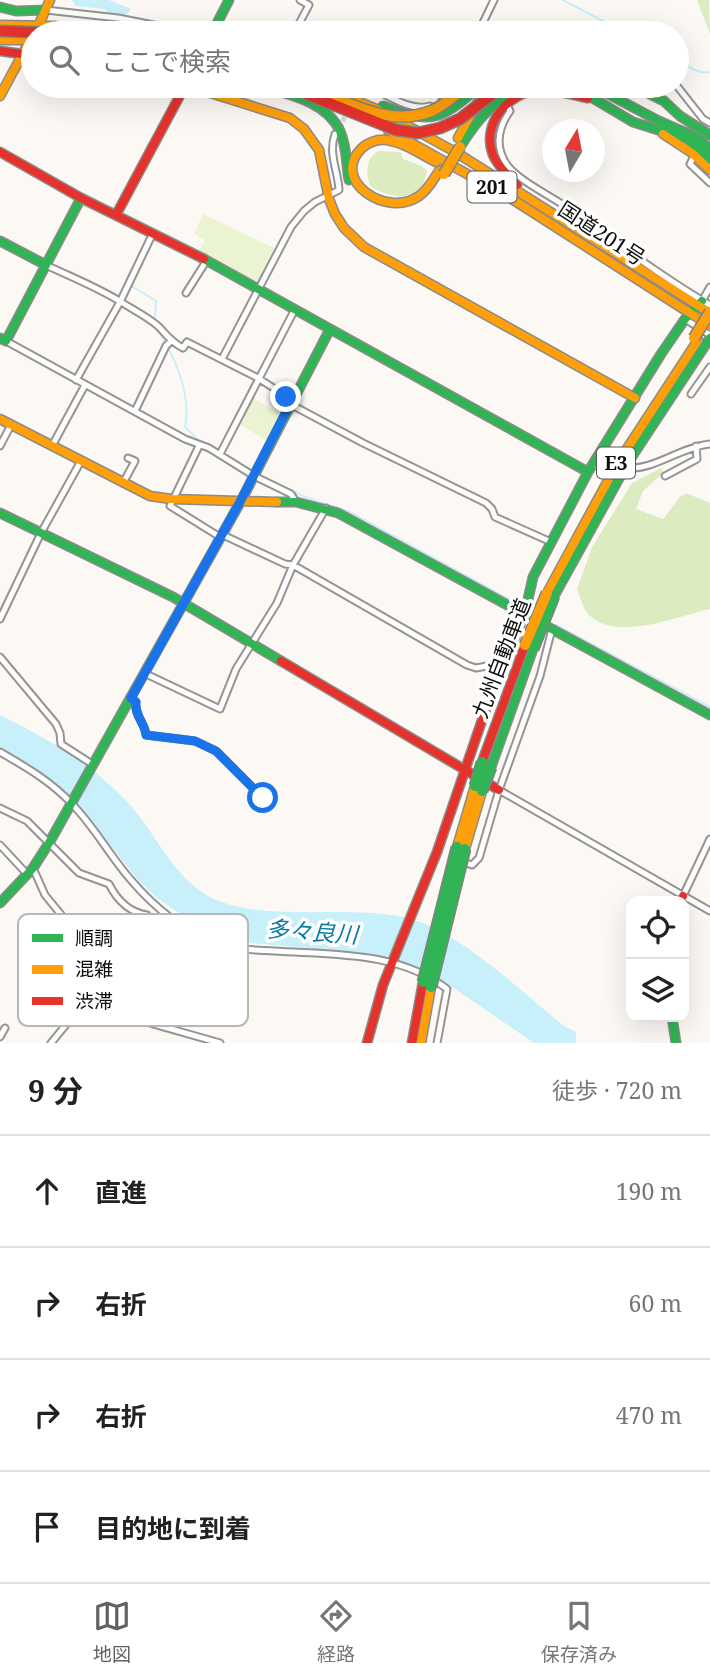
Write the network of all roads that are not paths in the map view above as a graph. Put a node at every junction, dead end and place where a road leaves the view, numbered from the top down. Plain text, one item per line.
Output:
1 (229, 0) edge
2 (300, 0) edge
3 (494, 0) edge
4 (48, 5) edge
5 (0, 7) edge
6 (40, 21) edge
7 (133, 21) edge
8 (218, 21) edge
9 (300, 21) edge
10 (484, 21) edge
11 (0, 25) edge
12 (21, 25) edge
13 (0, 31) edge
14 (21, 32) edge
15 (0, 40) edge
16 (21, 41) edge
17 (0, 51) edge
18 (21, 54) edge
19 (21, 65) edge
20 (0, 96) edge
21 (180, 98) edge
22 (226, 98) edge
23 (293, 98) edge
24 (312, 98) edge
25 (323, 98) edge
26 (334, 98) edge
27 (350, 98) edge
28 (364, 98) edge
29 (393, 98) edge
30 (443, 98) edge
31 (451, 98) edge
32 (466, 98) edge
33 (484, 98) edge
34 (486, 98) edge
35 (501, 98) edge
36 (516, 98) edge
37 (588, 98) edge
38 (612, 98) edge
39 (658, 98) edge
40 (686, 98) edge
41 (508, 107) dead end
42 (367, 113) junction
43 (710, 123) edge
44 (692, 125) junction
45 (658, 126) junction
46 (335, 134) tunnel mouth
47 (710, 135) edge
48 (710, 142) edge
49 (457, 145) junction
50 (710, 149) edge
51 (0, 152) edge
52 (710, 159) edge
53 (692, 160) dead end
54 (710, 170) edge
55 (442, 173) junction
56 (710, 183) edge
57 (524, 193) junction
58 (328, 196) junction
59 (81, 198) junction
60 (527, 208) junction
61 (117, 215) junction
62 (153, 233) junction
63 (0, 241) edge
64 (207, 260) junction
65 (46, 265) junction
66 (710, 287) edge
67 (260, 290) junction
68 (186, 293) dead end
69 (120, 302) junction
70 (295, 309) junction
71 (697, 309) edge
72 (710, 312) edge
73 (710, 325) edge
74 (330, 329) junction
75 (704, 339) edge
76 (3, 340) edge
77 (171, 341) junction
78 (222, 359) junction
79 (710, 367) edge
80 (258, 378) junction
81 (76, 380) junction
82 (85, 385) junction
83 (691, 394) dead end
84 (635, 398) junction
85 (291, 402) junction
86 (135, 411) junction
87 (0, 419) edge
88 (10, 425) junction
89 (0, 446) edge
90 (52, 446) junction
91 (199, 446) junction
92 (696, 446) junction
93 (710, 447) edge
94 (220, 454) junction
95 (128, 458) dead end
96 (81, 461) junction
97 (633, 468) dead end
98 (595, 469) junction
99 (254, 476) junction
100 (665, 476) dead end
101 (123, 483) junction
102 (172, 499) junction
103 (241, 500) junction
104 (296, 502) junction
105 (326, 508) junction
106 (0, 513) edge
107 (41, 533) junction
108 (221, 536) junction
109 (551, 542) junction
110 (293, 565) junction
111 (551, 595) junction
112 (183, 603) junction
113 (525, 613) junction
114 (0, 619) edge
115 (552, 629) junction
116 (252, 643) junction
117 (0, 657) edge
118 (503, 663) junction
119 (144, 673) junction
120 (131, 698) junction
121 (710, 715) edge
122 (0, 752) edge
123 (92, 764) junction
124 (463, 770) junction
125 (499, 790) junction
126 (263, 798) dead end
127 (72, 803) junction
128 (0, 808) edge
129 (710, 839) edge
130 (49, 843) junction
131 (0, 845) edge
132 (437, 852) junction
133 (30, 871) junction
134 (676, 896) edge
135 (682, 896) edge
136 (689, 902) edge
137 (0, 903) edge
138 (710, 911) edge
139 (61, 914) edge
140 (142, 914) edge
141 (167, 914) edge
142 (248, 949) edge
143 (392, 960) junction
144 (427, 984) junction
145 (673, 1022) edge
146 (65, 1026) edge
147 (159, 1026) edge
148 (5, 1028) dead end
149 (0, 1037) edge
150 (210, 1041) edge
151 (676, 1041) edge
152 (51, 1043) edge
153 (220, 1043) edge
154 (368, 1043) edge
155 (412, 1043) edge
156 (421, 1043) edge
157 (437, 1043) edge

1 - 8 main road
2 - 9 street
3 - 10 street
4 - 5 main road
4 - 6 main road
4 - 7 street
11 - 12 main road
13 - 14 main road, bridge
15 - 16 main road
17 - 18 main road
19 - 20 main road
21 - 61 main road
22 - 58 main road
23 - 55 main road
24 - 60 main road, 国道201号 / 201
25 - 42 main road, bridge
26 - 42 main road, bridge
27 - 57 main road, 国道201号 / 201
28 - 32 main road
29 - 30 street
31 - 42 main road, bridge
33 - 49 main road
34 - 42 main road, bridge
35 - 49 main road
36 - 57 main road
37 - 45 main road
38 - 45 main road
39 - 44 main road
40 - 43 street
41 - 71 street
44 - 47 main road
44 - 48 main road
45 - 50 main road
45 - 52 main road
45 - 54 main road
46 - 58 street
49 - 55 main road, bridge
51 - 59 main road
53 - 56 street
55 - 60 main road
57 - 71 main road, 国道201号 / 201
58 - 67 street
58 - 84 main road
59 - 61 main road
59 - 65 main road
60 - 71 main road, 国道201号 / 201
61 - 62 main road
62 - 64 main road
62 - 69 street
63 - 65 main road
64 - 67 main road
64 - 68 street
65 - 69 street
65 - 76 main road
66 - 71 street
67 - 70 main road
67 - 78 street
69 - 77 street
69 - 81 street
70 - 74 main road
70 - 80 street
71 - 72 main road, 国道201号 / 201
71 - 73 main road, 国道201号 / 201
71 - 75 street
71 - 84 main road
72 - 75 main road, bridge
73 - 75 main road, 九州自動車道 / E3, bridge
74 - 85 main road
74 - 98 main road
75 - 111 main road, 九州自動車道 / E3
75 - 111 main road, 九州自動車道 / E3
76 - 81 street
77 - 78 street
77 - 86 street
78 - 80 street
79 - 83 street
80 - 85 street
80 - 94 street
81 - 82 street
82 - 86 street
82 - 90 street
84 - 98 main road
85 - 99 main road
85 - 109 street
86 - 91 street
87 - 88 main road
88 - 89 street
88 - 90 main road
90 - 96 main road
91 - 94 street
91 - 102 street
92 - 93 street
92 - 97 street
92 - 100 street
94 - 99 street
95 - 101 street
96 - 101 main road
96 - 107 street
98 - 109 main road
99 - 103 main road
99 - 104 street
101 - 102 main road
102 - 103 main road
102 - 108 street
103 - 104 main road
103 - 108 main road
104 - 105 main road
105 - 110 street
105 - 113 main road
106 - 107 main road
107 - 112 main road
107 - 114 street
108 - 110 street
108 - 112 main road
109 - 113 main road
110 - 116 street
110 - 118 street
111 - 144 main road, 九州自動車道 / E3, bridge
112 - 116 main road
112 - 119 main road
113 - 115 main road
113 - 118 main road
115 - 121 main road
115 - 125 street
116 - 119 street
116 - 124 main road
117 - 123 street
118 - 124 main road
119 - 120 main road
120 - 123 main road
120 - 126 street
122 - 127 street
123 - 127 main road
124 - 125 main road
124 - 132 main road
125 - 132 street
125 - 134 street
127 - 130 main road
127 - 141 street
128 - 130 street
129 - 135 street
130 - 133 main road
130 - 140 street
131 - 133 street
132 - 143 main road
133 - 137 main road
133 - 139 street
136 - 138 street
142 - 143 street
143 - 154 main road
143 - 157 street
144 - 155 main road, 九州自動車道 / E3
144 - 156 main road, 九州自動車道 / E3
145 - 151 main road
146 - 152 street
147 - 150 street
148 - 149 street
150 - 153 street

